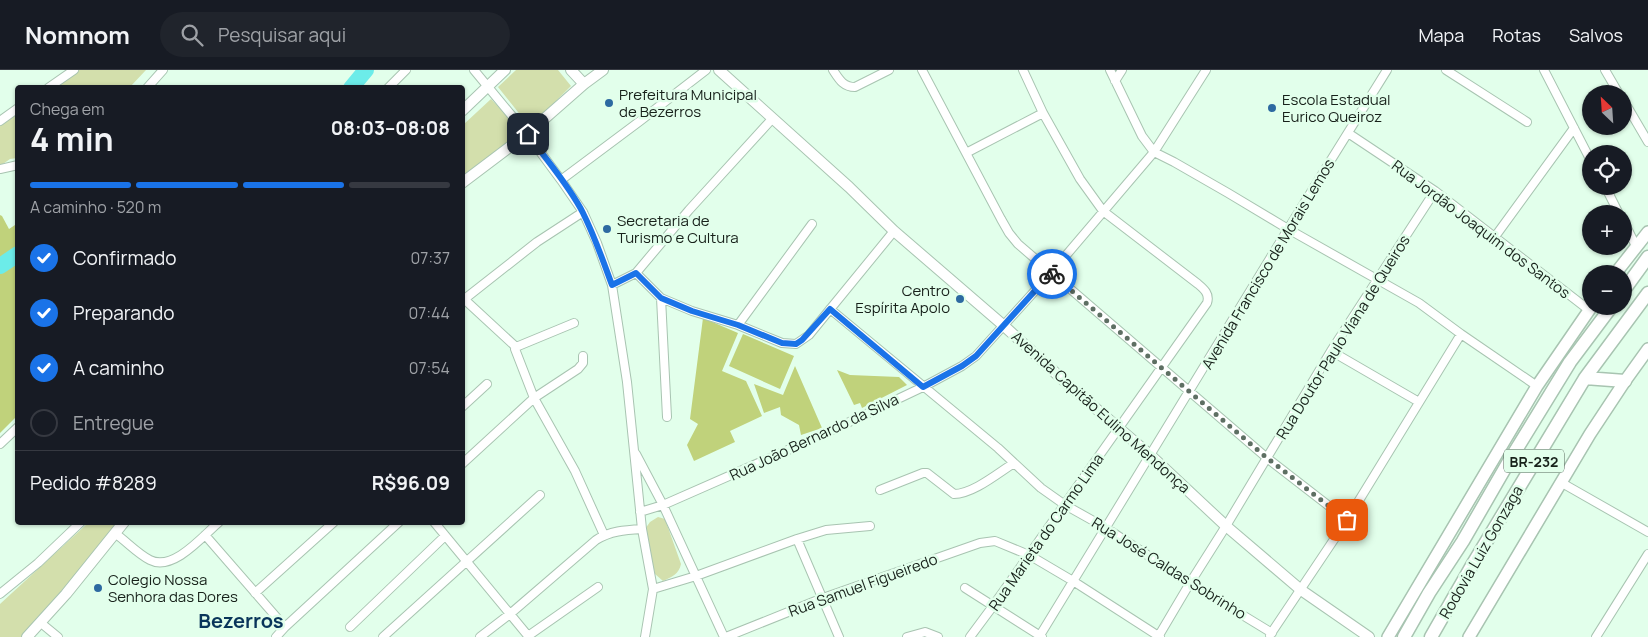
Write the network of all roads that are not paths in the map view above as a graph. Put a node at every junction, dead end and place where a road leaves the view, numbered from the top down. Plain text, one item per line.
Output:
1 (74, 70) edge
2 (163, 70) edge
3 (406, 70) edge
4 (474, 70) edge
5 (505, 70) edge
6 (571, 70) edge
7 (603, 70) edge
8 (706, 70) edge
9 (719, 70) edge
10 (833, 70) edge
11 (889, 70) edge
12 (922, 70) edge
13 (1022, 70) edge
14 (1110, 70) edge
15 (1122, 70) edge
16 (1206, 70) edge
17 (1388, 70) edge
18 (1446, 70) edge
19 (1544, 70) edge
20 (1605, 70) edge
21 (1115, 81) junction
22 (584, 84) junction
23 (52, 85) edge
24 (150, 85) edge
25 (391, 85) edge
26 (1614, 85) edge
27 (488, 86) junction
28 (465, 108) edge
29 (15, 110) edge
30 (1042, 113) junction
31 (1632, 115) edge
32 (772, 119) junction
33 (0, 121) edge
34 (1527, 122) dead end
35 (1574, 128) junction
36 (1348, 133) junction
37 (528, 134) junction
38 (1648, 142) edge
39 (1583, 145) edge
40 (966, 152) junction
41 (1154, 152) junction
42 (15, 166) edge
43 (0, 169) edge
44 (561, 180) junction
45 (465, 181) edge
46 (1435, 191) junction
47 (1103, 211) junction
48 (582, 212) junction
49 (812, 224) dead end
50 (1288, 229) junction
51 (894, 231) junction
52 (1648, 232) edge
53 (1494, 238) junction
54 (1632, 238) edge
55 (1636, 246) junction
56 (1648, 257) edge
57 (1622, 265) edge
58 (636, 273) junction
59 (1051, 273) junction
60 (1632, 279) edge
61 (1378, 280) junction
62 (612, 285) junction
63 (1648, 293) edge
64 (465, 298) edge
65 (661, 298) junction
66 (465, 302) edge
67 (1582, 302) edge
68 (830, 309) junction
69 (1586, 315) edge
70 (1605, 315) edge
71 (574, 323) dead end
72 (738, 325) junction
73 (1004, 325) junction
74 (1461, 334) junction
75 (516, 347) junction
76 (1648, 349) edge
77 (1331, 351) junction
78 (583, 356) dead end
79 (1162, 369) junction
80 (1585, 378) junction
81 (1625, 381) junction
82 (486, 384) dead end
83 (1537, 386) junction
84 (923, 387) junction
85 (1190, 392) junction
86 (534, 398) junction
87 (1419, 402) junction
88 (465, 404) edge
89 (667, 418) dead end
90 (1119, 428) junction
91 (15, 430) edge
92 (0, 444) edge
93 (633, 449) junction
94 (1150, 455) junction
95 (1267, 458) junction
96 (465, 461) edge
97 (1014, 463) junction
98 (1562, 483) junction
99 (880, 490) dead end
100 (540, 495) dead end
101 (663, 505) junction
102 (1065, 505) junction
103 (640, 512) junction
104 (1347, 520) junction
105 (78, 525) edge
106 (122, 525) edge
107 (216, 525) edge
108 (331, 525) edge
109 (396, 525) edge
110 (436, 525) edge
111 (870, 526) dead end
112 (1226, 526) junction
113 (1106, 528) junction
114 (642, 529) junction
115 (1648, 532) edge
116 (116, 534) junction
117 (205, 534) junction
118 (604, 535) junction
119 (445, 536) junction
120 (797, 539) junction
121 (1648, 554) edge
122 (1029, 555) junction
123 (467, 561) junction
124 (696, 576) junction
125 (1073, 581) junction
126 (1190, 583) junction
127 (598, 587) dead end
128 (965, 588) dead end
129 (653, 590) junction
130 (1301, 590) junction
131 (255, 593) junction
132 (0, 594) edge
133 (823, 598) junction
134 (993, 606) junction
135 (510, 614) junction
136 (41, 623) junction
137 (285, 627) junction
138 (350, 627) dead end
139 (1271, 635) edge
140 (278, 636) edge
141 (27, 637) edge
142 (58, 637) edge
143 (383, 637) edge
144 (480, 637) edge
145 (528, 637) edge
146 (645, 637) edge
147 (725, 637) edge
148 (839, 637) edge
149 (907, 637) edge
150 (938, 637) edge
151 (970, 637) edge
152 (1040, 637) edge
153 (1159, 637) edge
154 (1369, 637) edge
155 (1388, 637) edge
156 (1404, 637) edge
157 (1432, 637) edge
158 (1469, 637) edge
159 (1596, 637) edge

1 - 23 street
2 - 24 street
3 - 25 street
4 - 27 street
5 - 27 main road
6 - 22 main road
7 - 22 main road
8 - 44 street
9 - 32 main road, Avenida Capitão Eulino Mendonça
10 - 11 street
12 - 40 street
13 - 30 street
14 - 21 street
15 - 21 street
16 - 41 street, Rua João Bernardo da Silva
17 - 36 street, Avenida Francisco de Morais Lemos
18 - 34 street
19 - 35 street
20 - 26 street
21 - 41 street
22 - 37 main road
27 - 28 main road
27 - 37 street
29 - 33 street
30 - 40 street
30 - 47 street
31 - 38 street
32 - 51 main road, Avenida Capitão Eulino Mendonça
32 - 58 street
35 - 39 street
35 - 53 street
36 - 46 street, Rua Jordão Joaquim dos Santos
36 - 50 street, Avenida Francisco de Morais Lemos
37 - 44 street
37 - 45 main road
40 - 59 street
41 - 47 street, Rua João Bernardo da Silva
41 - 50 street
42 - 43 street
44 - 48 street
46 - 53 street, Rua Jordão Joaquim dos Santos
46 - 61 street, Rua Doutor Paulo Viana de Queiros
47 - 59 street, Rua João Bernardo da Silva
47 - 79 street, Rua Marieta do Carmo Lima
48 - 62 street
48 - 64 street
49 - 72 street
50 - 61 street
50 - 85 street, Avenida Francisco de Morais Lemos
51 - 68 street
51 - 73 main road, Avenida Capitão Eulino Mendonça
52 - 55 main road
53 - 67 street, Rua Jordão Joaquim dos Santos
54 - 55 street
55 - 57 main road
56 - 60 highway
58 - 62 street
58 - 65 street
59 - 73 street, Rua João Bernardo da Silva
59 - 79 street
61 - 74 street
61 - 77 street, Rua Doutor Paulo Viana de Queiros
62 - 93 street
63 - 80 highway, Rodovia Luiz Gonzaga / BR-232
65 - 72 street
65 - 89 street
66 - 75 street
68 - 72 street
68 - 84 street, Rua José Caldas Sobrinho
69 - 83 main road
70 - 156 highway, Rodovia Luiz Gonzaga / BR-232
71 - 75 street
73 - 84 street, Rua João Bernardo da Silva
73 - 90 main road, Avenida Capitão Eulino Mendonça
74 - 83 street
74 - 87 street
75 - 86 street
76 - 81 main road
77 - 87 street
77 - 95 street, Rua Doutor Paulo Viana de Queiros
78 - 86 street
79 - 85 street
79 - 90 street, Rua Marieta do Carmo Lima
80 - 81 highway
80 - 157 highway, Rodovia Luiz Gonzaga / BR-232
81 - 98 main road, BR-232
82 - 88 street
83 - 155 main road, BR-232
84 - 97 street, Rua José Caldas Sobrinho
84 - 101 street, Rua João Bernardo da Silva
85 - 94 street, Avenida Francisco de Morais Lemos
85 - 95 street
86 - 96 street
86 - 118 street
87 - 104 street
90 - 94 main road, Avenida Capitão Eulino Mendonça
90 - 102 street, Rua Marieta do Carmo Lima
91 - 92 street
93 - 101 street
93 - 103 street
94 - 112 main road, Avenida Capitão Eulino Mendonça
94 - 113 street, Avenida Francisco de Morais Lemos
95 - 104 street
95 - 112 street, Rua Doutor Paulo Viana de Queiros
97 - 99 street
97 - 102 street, Rua José Caldas Sobrinho
98 - 115 street
98 - 158 main road, BR-232
100 - 123 street
101 - 103 street, Rua João Bernardo da Silva
101 - 124 street
102 - 113 street, Rua José Caldas Sobrinho
102 - 122 street, Rua Marieta do Carmo Lima
103 - 114 street
104 - 130 street
105 - 132 street
106 - 116 main road
107 - 117 street
108 - 131 street
109 - 137 street
110 - 119 street
111 - 120 street
112 - 126 street, Rua Doutor Paulo Viana de Queiros
112 - 130 main road, Avenida Capitão Eulino Mendonça
113 - 125 street, Avenida Francisco de Morais Lemos
113 - 126 street, Rua José Caldas Sobrinho
114 - 118 street
114 - 129 street
116 - 117 street
116 - 136 main road
117 - 131 street
118 - 135 street
119 - 123 street
119 - 138 street
120 - 124 street
120 - 133 street
121 - 159 street
122 - 125 street
122 - 133 street, Rua Samuel Figueiredo
122 - 134 street, Rua Marieta do Carmo Lima
123 - 135 street
123 - 143 street
124 - 129 street
124 - 147 street
125 - 152 street, Avenida Francisco de Morais Lemos
125 - 153 street
126 - 139 street, Rua José Caldas Sobrinho
126 - 153 street, Rua Doutor Paulo Viana de Queiros
127 - 145 street
128 - 134 street
129 - 146 street
130 - 139 street
130 - 154 main road, Avenida Capitão Eulino Mendonça
131 - 137 street
133 - 147 street, Rua Samuel Figueiredo
133 - 148 street
134 - 151 street, Rua Marieta do Carmo Lima
134 - 152 street
135 - 144 street
135 - 145 street
136 - 141 main road
136 - 142 street
137 - 140 street
149 - 150 street

